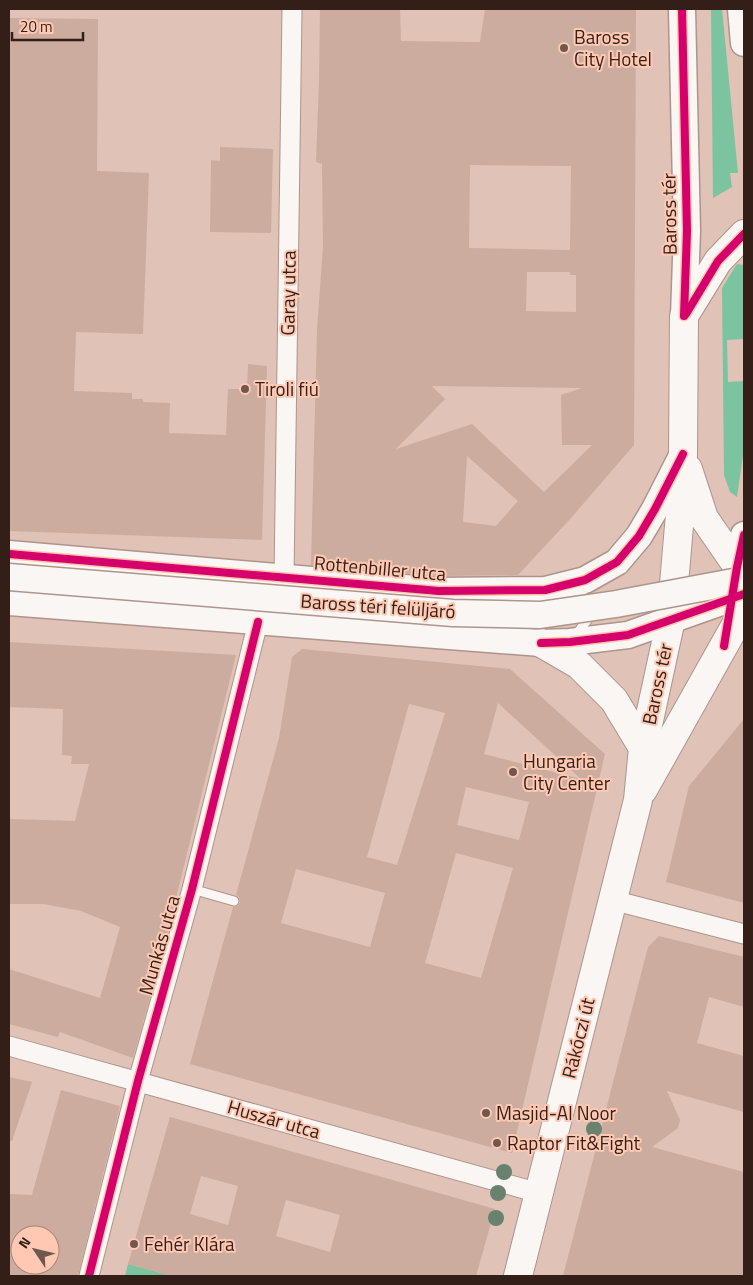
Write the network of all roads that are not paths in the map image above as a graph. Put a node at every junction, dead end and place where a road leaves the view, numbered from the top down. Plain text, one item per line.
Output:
1 (292, 9) edge
2 (682, 9) edge
3 (741, 9) edge
4 (744, 43) edge
5 (744, 234) edge
6 (684, 316) junction
7 (683, 454) junction
8 (9, 554) edge
9 (740, 571) edge
10 (9, 577) edge
11 (284, 577) junction
12 (571, 585) junction
13 (9, 602) edge
14 (670, 620) junction
15 (258, 622) junction
16 (570, 642) junction
17 (541, 643) junction
18 (643, 748) junction
19 (638, 800) junction
20 (192, 889) junction
21 (612, 900) junction
22 (234, 901) dead end
23 (744, 934) edge
24 (9, 1046) edge
25 (138, 1081) junction
26 (539, 1193) junction
27 (89, 1276) edge
28 (518, 1276) edge

1 - 11 street, Garay utca
2 - 6 street, Baross tér
3 - 4 street
5 - 6 main road
6 - 7 main road, Baross tér
7 - 9 main road
7 - 12 street, Rottenbiller utca
7 - 14 main road, Baross tér
8 - 11 street, Rottenbiller utca
9 - 10 street, Baross téri felüljáró, bridge
9 - 14 street, Baross tér
9 - 19 main road, Rákóczi út
11 - 12 street, Rottenbiller utca
12 - 16 lane
13 - 15 street
14 - 16 street
14 - 18 main road, Baross tér
15 - 17 street
15 - 20 street, Munkás utca
16 - 17 street
17 - 18 main road
18 - 19 main road, Rákóczi út
19 - 21 main road, Rákóczi út
20 - 22 lane
20 - 25 street, Munkás utca
21 - 23 street
21 - 26 main road, Rákóczi út
24 - 25 street, Huszár utca
25 - 26 street, Huszár utca
25 - 27 street, Munkás utca
26 - 28 main road, Rákóczi út

